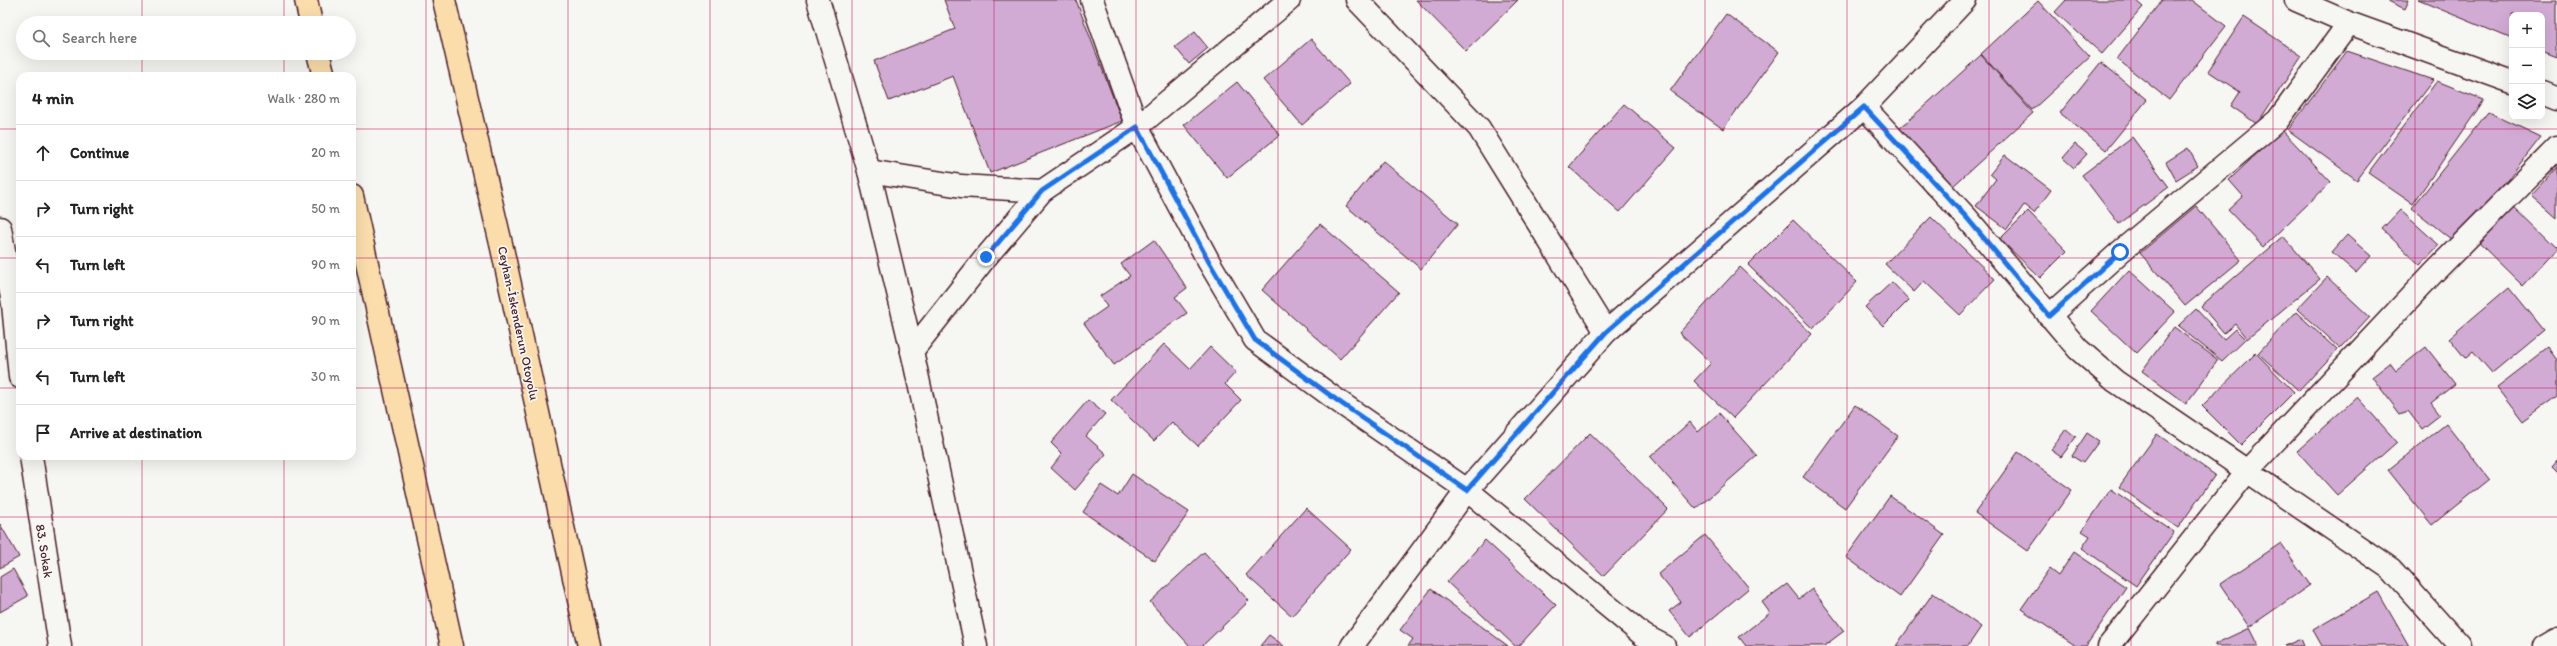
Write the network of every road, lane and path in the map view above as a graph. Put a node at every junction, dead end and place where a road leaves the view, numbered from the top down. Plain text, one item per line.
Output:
1 (306, 0) edge
2 (444, 0) edge
3 (818, 0) edge
4 (1092, 0) edge
5 (1289, 0) edge
6 (1357, 0) edge
7 (1965, 0) edge
8 (2296, 0) edge
9 (309, 16) edge
10 (2349, 23) junction
11 (320, 60) edge
12 (323, 72) edge
13 (2509, 81) edge
14 (2545, 94) edge
15 (2557, 98) edge
16 (1864, 107) junction
17 (1137, 127) junction
18 (2557, 148) edge
19 (869, 170) junction
20 (1042, 191) junction
21 (356, 214) edge
22 (0, 228) edge
23 (7, 311) edge
24 (2049, 316) junction
25 (1606, 332) junction
26 (912, 351) junction
27 (16, 357) edge
28 (32, 460) edge
29 (2248, 470) junction
30 (1467, 490) junction
31 (2557, 639) edge
32 (60, 646) edge
33 (452, 646) edge
34 (589, 646) edge
35 (976, 646) edge
36 (1352, 646) edge
37 (1664, 646) edge
38 (2109, 646) edge
39 (2460, 646) edge
40 (2545, 646) edge

1 - 9 highway
2 - 34 highway, Ceyhan-İskenderun Otoyolu
3 - 19 street
4 - 17 street
5 - 17 street
6 - 25 street
7 - 16 street
8 - 10 street
10 - 13 street
10 - 24 street
11 - 12 highway
14 - 15 street
16 - 24 street
16 - 25 street
17 - 20 street
17 - 30 street
18 - 29 street
19 - 20 street
19 - 26 street
20 - 26 street
21 - 33 highway
22 - 23 street
23 - 27 street
24 - 29 street
25 - 30 street
26 - 35 street
28 - 32 street, 83. Sokak
29 - 38 street
29 - 39 street
30 - 36 street
30 - 37 street
31 - 40 street

